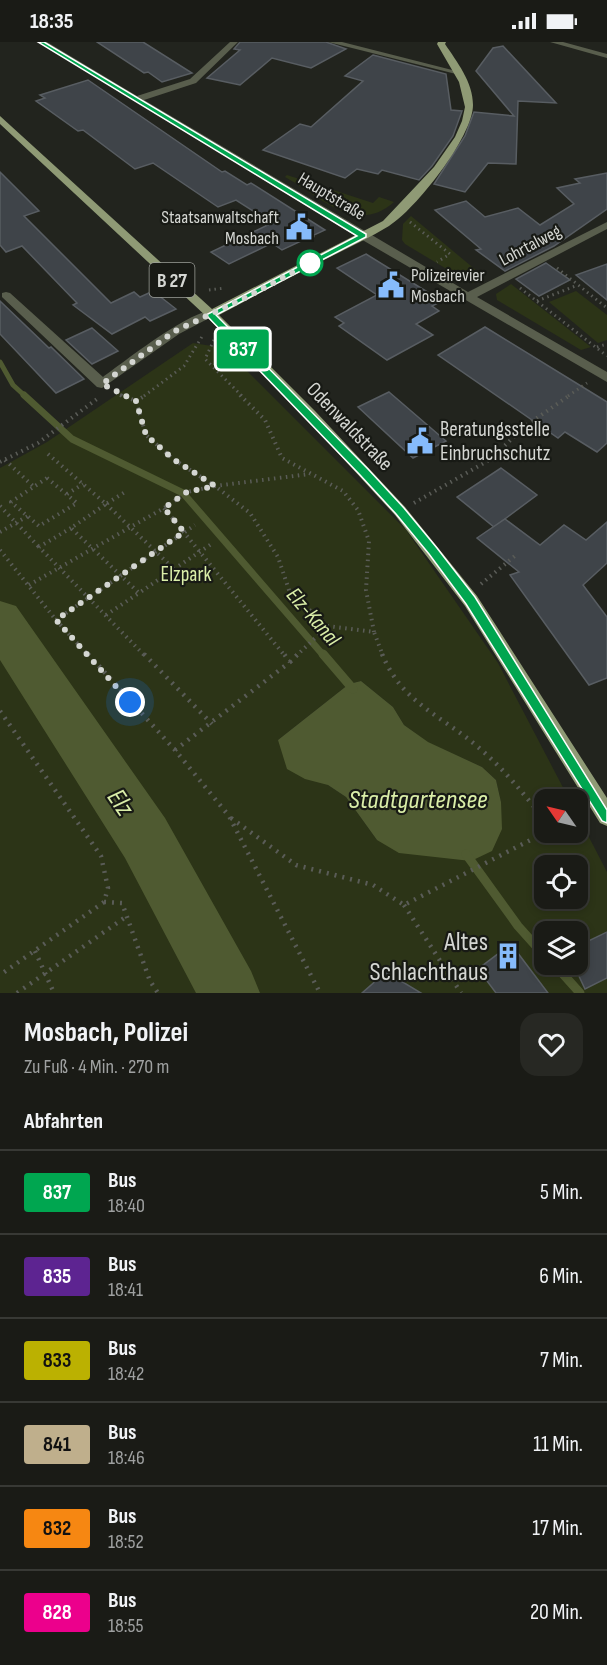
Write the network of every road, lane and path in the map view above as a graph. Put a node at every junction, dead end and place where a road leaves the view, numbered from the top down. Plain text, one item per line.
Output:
1 (42, 42) edge
2 (234, 42) edge
3 (332, 42) edge
4 (442, 42) edge
5 (555, 42) edge
6 (603, 54) edge
7 (460, 73) junction
8 (137, 99) junction
9 (0, 119) edge
10 (395, 215) junction
11 (607, 225) edge
12 (318, 235) dead end
13 (314, 236) dead end
14 (363, 236) junction
15 (545, 258) junction
16 (423, 270) junction
17 (508, 278) junction
18 (579, 285) junction
19 (598, 292) dead end
20 (6, 295) dead end
21 (591, 295) junction
22 (470, 296) junction
23 (537, 301) junction
24 (607, 308) edge
25 (211, 315) junction
26 (204, 334) dead end
27 (212, 344) dead end
28 (196, 354) junction
29 (607, 356) edge
30 (205, 359) junction
31 (604, 376) edge
32 (106, 387) junction
33 (136, 401) junction
34 (56, 430) joint
35 (48, 454) dead end
36 (2, 461) edge
37 (313, 474) junction
38 (83, 484) junction
39 (215, 486) junction
40 (34, 487) junction
41 (124, 492) dead end
42 (67, 494) junction
43 (106, 504) junction
44 (0, 506) edge
45 (164, 508) junction
46 (400, 511) junction
47 (28, 516) junction
48 (16, 523) junction
49 (195, 525) dead end
50 (131, 527) junction
51 (71, 528) junction
52 (0, 532) edge
53 (184, 532) junction
54 (213, 543) dead end
55 (39, 547) junction
56 (0, 550) edge
57 (91, 550) junction
58 (200, 551) junction
59 (156, 552) junction
60 (516, 555) dead end
61 (59, 567) junction
62 (174, 569) junction
63 (121, 577) junction
64 (29, 585) junction
65 (139, 592) junction
66 (467, 595) junction
67 (89, 598) junction
68 (106, 615) junction
69 (56, 620) junction
70 (328, 626) junction
71 (374, 632) junction
72 (290, 662) junction
73 (0, 711) edge
74 (212, 724) junction
75 (175, 750) junction
76 (534, 807) edge
77 (229, 816) junction
78 (607, 816) edge
79 (534, 838) edge
80 (104, 902) junction
81 (404, 905) junction
82 (127, 916) junction
83 (35, 951) junction
84 (0, 975) edge
85 (46, 975) junction
86 (17, 993) edge
87 (54, 993) edge
88 (158, 993) edge
89 (320, 993) edge
90 (461, 993) edge

1 - 8 street, Hauptstraße
2 - 8 street
3 - 7 street
4 - 7 main road
5 - 6 street
7 - 10 main road
8 - 14 street, Hauptstraße
9 - 25 main road, Odenwaldstraße / B 27
10 - 14 main road
10 - 16 path
11 - 15 street, Lohrtalweg
12 - 13 path
14 - 16 street, Hauptstraße
14 - 25 main road
15 - 17 street, Lohrtalweg
15 - 18 path
16 - 22 street, Hauptstraße
17 - 22 street, Lohrtalweg
17 - 23 path
18 - 21 path
18 - 23 path
19 - 21 path
20 - 32 street
21 - 24 path
22 - 31 street, Hauptstraße
23 - 29 path
25 - 32 street
25 - 46 main road, Odenwaldstraße / B 27
26 - 28 path
27 - 30 path
28 - 30 path
28 - 33 path
30 - 37 path
31 - 46 path
32 - 33 path
32 - 34 path
33 - 39 path
34 - 36 path
35 - 38 path
36 - 40 path
37 - 39 path
37 - 71 path
38 - 42 path
38 - 43 path
39 - 45 path
39 - 70 path
40 - 42 path
40 - 47 path
41 - 43 path
42 - 47 path
43 - 50 path
43 - 51 path
44 - 48 path
45 - 50 path
45 - 53 path
46 - 66 main road, Odenwaldstraße / B 27
47 - 48 path
48 - 52 path
48 - 55 path
49 - 53 path
50 - 57 path
50 - 59 path
51 - 55 path
51 - 57 path
53 - 58 path
53 - 59 path
54 - 58 path
55 - 61 path
56 - 64 path
57 - 61 path
57 - 63 path
58 - 62 path
58 - 72 path
59 - 62 path
59 - 63 path
60 - 66 path
61 - 64 path
61 - 67 path
62 - 65 path
63 - 65 path
63 - 67 path
64 - 69 path
65 - 68 path
66 - 78 main road, Odenwaldstraße / B 27
67 - 68 path
67 - 69 path
68 - 74 path
69 - 75 path
70 - 71 path
70 - 72 path
71 - 76 path
72 - 74 path
73 - 80 path
74 - 75 path
75 - 77 path
77 - 81 path
77 - 89 path
79 - 81 path
80 - 82 path
80 - 83 path
81 - 90 path
82 - 85 path
82 - 88 path
83 - 84 path
83 - 85 path
85 - 86 path
85 - 87 path

